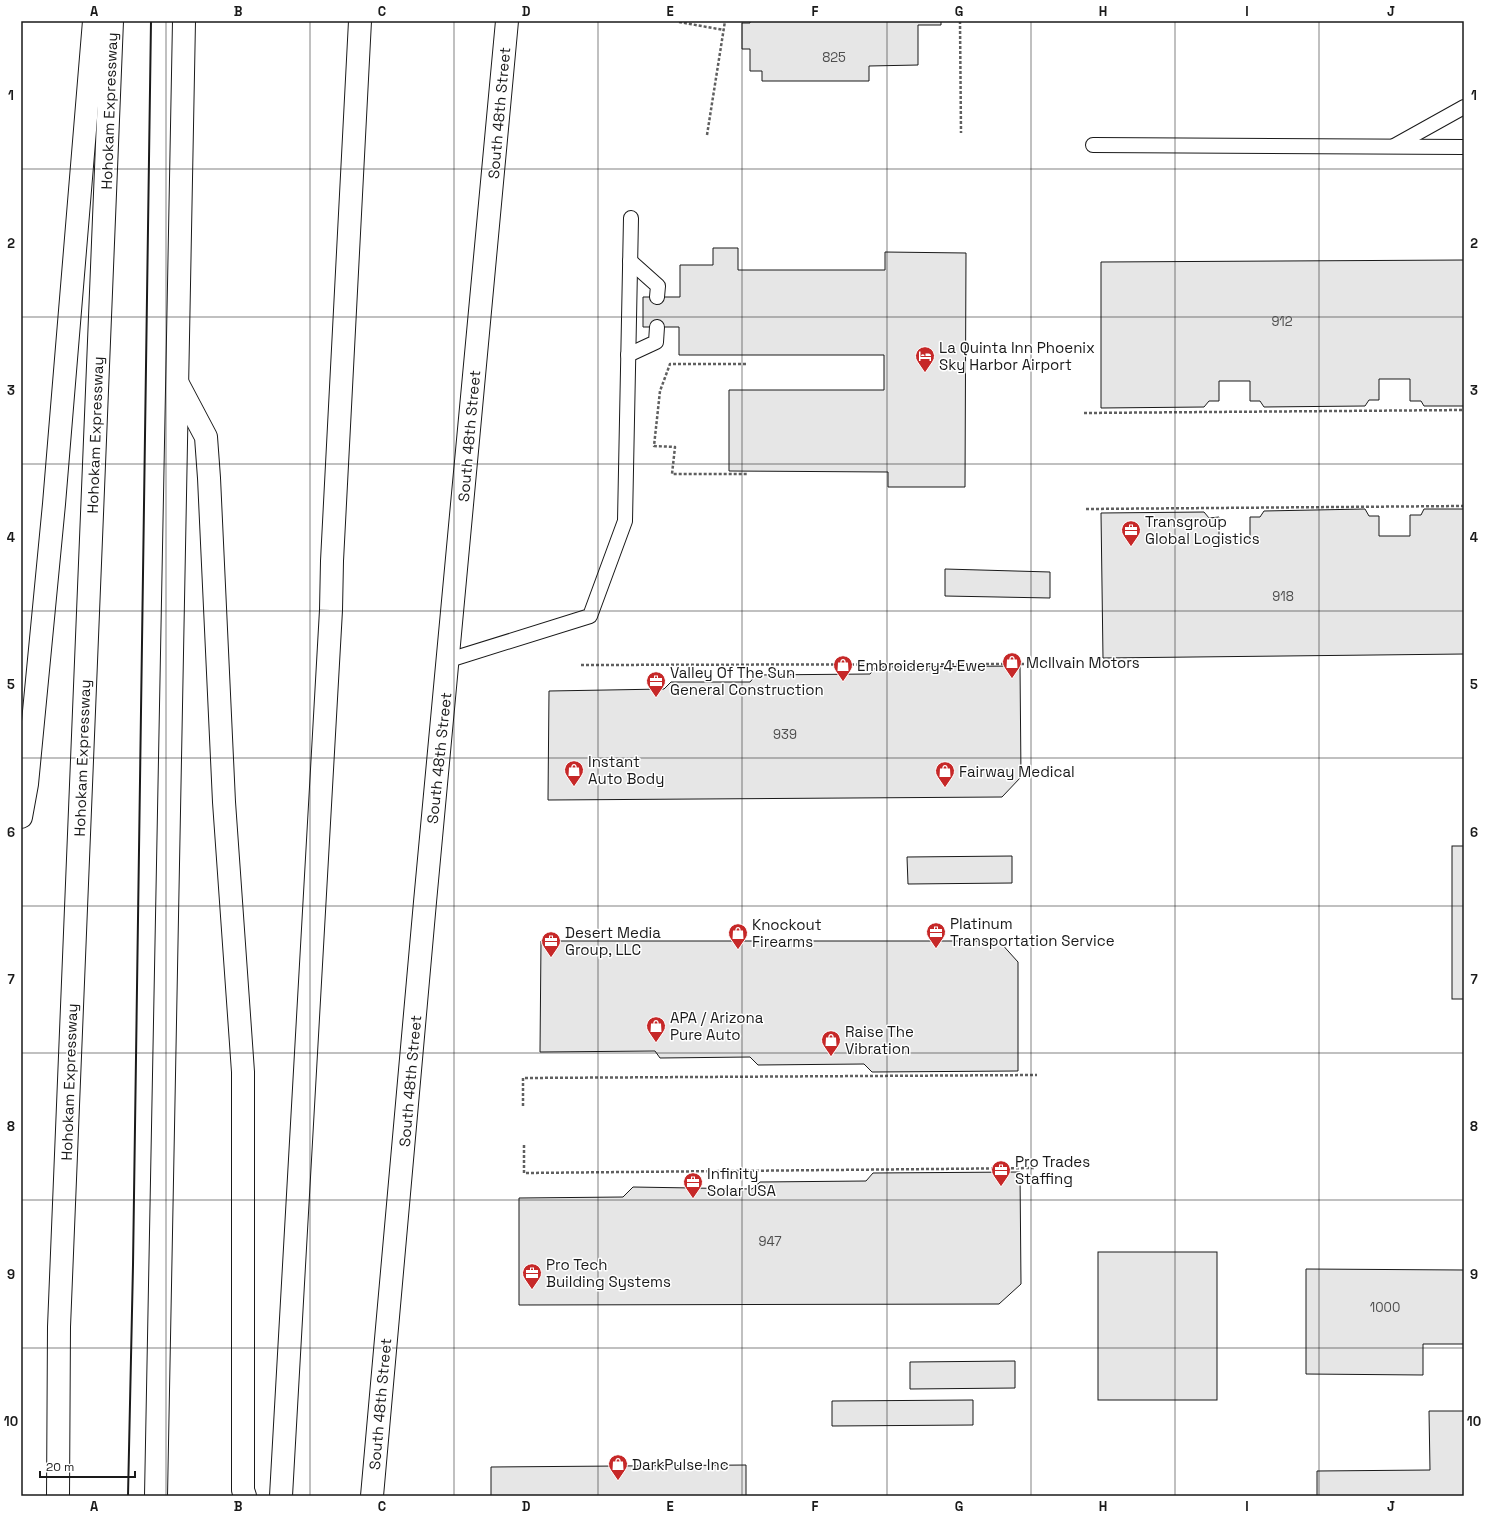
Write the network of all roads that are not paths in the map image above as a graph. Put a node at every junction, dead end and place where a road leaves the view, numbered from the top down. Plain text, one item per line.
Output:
1 (94, 21) edge
2 (112, 21) edge
3 (184, 21) edge
4 (360, 21) edge
5 (508, 21) edge
6 (1464, 107) edge
7 (1093, 145) dead end
8 (1392, 147) junction
9 (1464, 147) edge
10 (631, 218) dead end
11 (630, 260) junction
12 (657, 297) dead end
13 (657, 327) dead end
14 (628, 355) junction
15 (177, 382) junction
16 (449, 660) junction
17 (21, 817) edge
18 (58, 1496) edge
19 (156, 1496) edge
20 (245, 1496) edge
21 (281, 1496) edge
22 (372, 1496) edge

1 - 17 main road
2 - 18 main road, Hohokam Expressway
3 - 15 main road
4 - 21 main road
5 - 16 main road, South 48th Street
6 - 8 lane
7 - 8 lane
8 - 9 lane
10 - 11 lane
11 - 12 lane
11 - 14 lane
13 - 14 lane
14 - 16 lane
15 - 19 main road
15 - 20 main road
16 - 22 main road, South 48th Street

